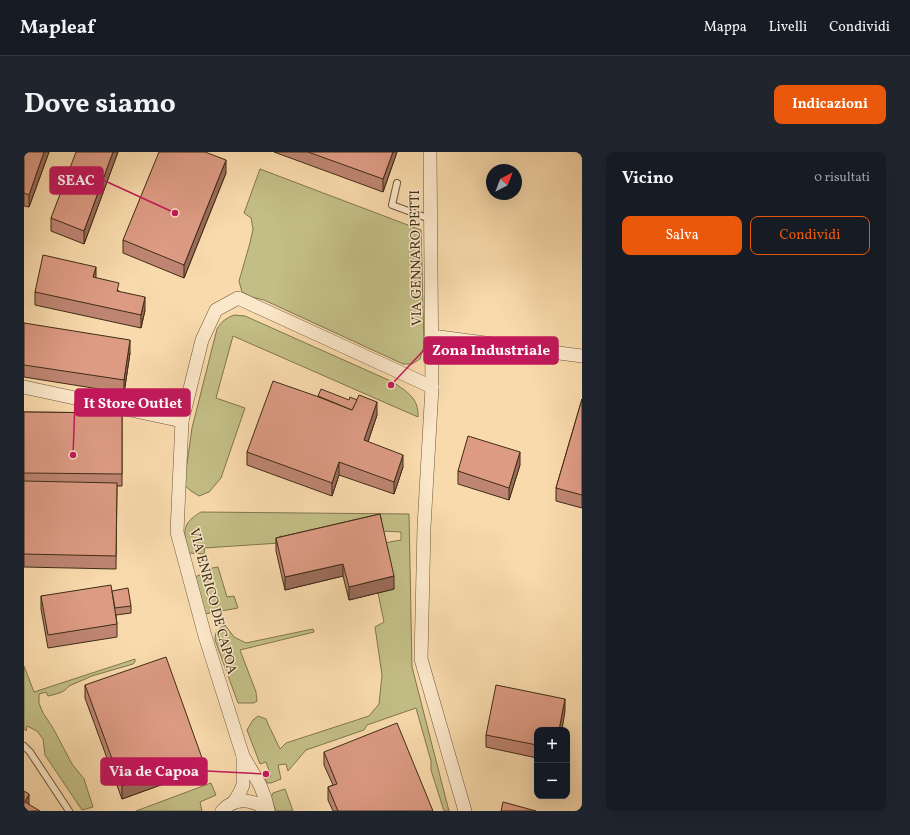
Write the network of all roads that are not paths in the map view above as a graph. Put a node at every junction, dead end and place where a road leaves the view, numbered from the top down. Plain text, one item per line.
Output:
1 (430, 152) edge
2 (397, 183) dead end
3 (430, 219) junction
4 (432, 336) junction
5 (582, 356) edge
6 (24, 387) edge
7 (432, 387) junction
8 (182, 421) junction
9 (24, 746) edge
10 (243, 756) junction
11 (234, 802) junction
12 (69, 811) edge
13 (222, 811) edge
14 (268, 811) edge
15 (465, 811) edge

1 - 3 street, VIA GENNARO PETTI
2 - 3 lane
3 - 4 street, VIA GENNARO PETTI
4 - 5 street
4 - 7 street, VIA GENNARO PETTI
6 - 8 street
7 - 8 street, VIA ENRICO DE CAPOA
7 - 15 street, VIA GENNARO PETTI
8 - 10 street, VIA ENRICO DE CAPOA
9 - 12 lane
10 - 11 street, VIA ENRICO DE CAPOA
10 - 14 street, VIA ENRICO DE CAPOA
11 - 13 street
11 - 14 street

